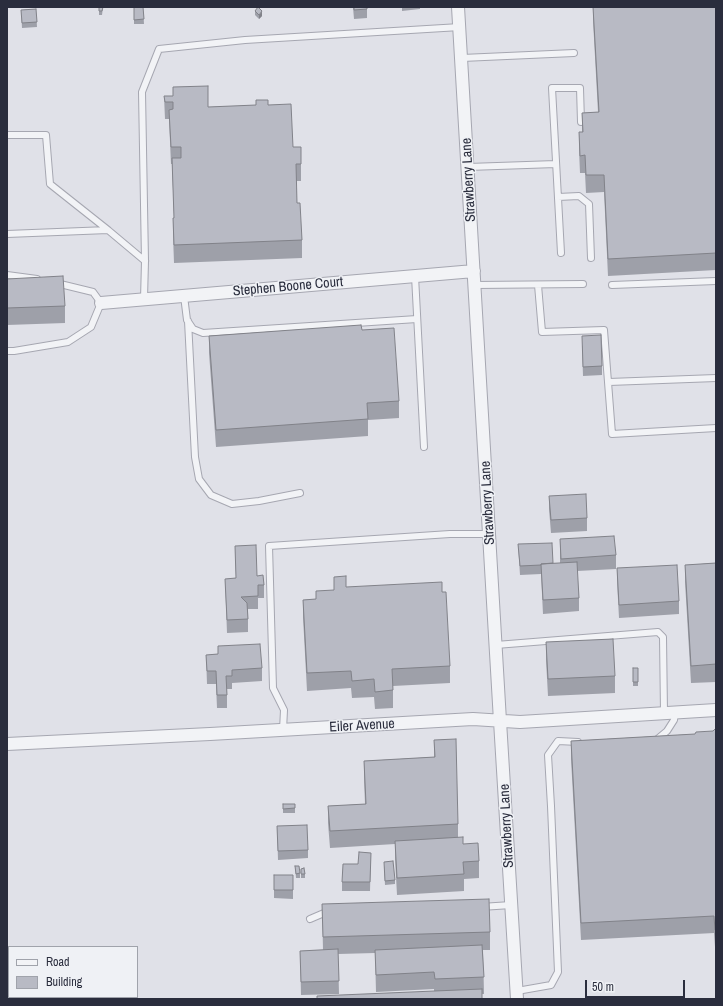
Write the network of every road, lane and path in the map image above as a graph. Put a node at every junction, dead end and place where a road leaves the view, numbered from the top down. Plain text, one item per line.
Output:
1 (458, 7) edge
2 (460, 27) junction
3 (574, 53) dead end
4 (462, 58) junction
5 (581, 122) edge
6 (7, 135) edge
7 (556, 164) junction
8 (468, 167) junction
9 (558, 197) junction
10 (108, 230) junction
11 (7, 234) edge
12 (561, 254) dead end
13 (591, 258) dead end
14 (145, 261) junction
15 (474, 271) junction
16 (7, 275) edge
17 (414, 276) junction
18 (716, 281) edge
19 (583, 284) dead end
20 (475, 285) junction
21 (538, 285) junction
22 (612, 285) dead end
23 (184, 296) junction
24 (144, 299) junction
25 (101, 303) junction
26 (417, 319) junction
27 (188, 320) junction
28 (7, 351) edge
29 (716, 378) edge
30 (609, 382) junction
31 (716, 428) edge
32 (424, 446) dead end
33 (300, 493) dead end
34 (490, 534) junction
35 (496, 645) junction
36 (716, 710) edge
37 (670, 713) junction
38 (500, 721) junction
39 (283, 730) junction
40 (648, 741) edge
41 (587, 743) edge
42 (7, 744) edge
43 (511, 905) junction
44 (471, 907) edge
45 (340, 912) edge
46 (310, 919) dead end
47 (517, 995) edge

1 - 2 street, Strawberry Lane
2 - 4 street, Strawberry Lane
2 - 14 lane
3 - 4 lane
4 - 8 street, Strawberry Lane
5 - 7 lane
6 - 10 lane
7 - 8 lane
7 - 9 lane
8 - 15 street, Strawberry Lane
9 - 12 lane
9 - 13 lane
10 - 11 lane
10 - 14 lane
14 - 24 lane
15 - 17 street, Stephen Boone Court
15 - 20 street, Strawberry Lane
16 - 25 lane
17 - 23 street, Stephen Boone Court
17 - 26 lane
18 - 22 lane
19 - 21 lane
20 - 21 lane
20 - 34 street, Strawberry Lane
21 - 30 lane
23 - 24 street, Stephen Boone Court
23 - 27 lane
24 - 25 street, Stephen Boone Court
25 - 28 lane
26 - 27 lane
26 - 32 lane
27 - 33 lane
29 - 30 lane
30 - 31 lane
34 - 35 street, Strawberry Lane
34 - 39 lane
35 - 37 lane
35 - 38 street, Strawberry Lane
36 - 37 street, Eiler Avenue
37 - 38 street, Eiler Avenue
37 - 40 lane
38 - 39 street, Eiler Avenue
38 - 43 street, Strawberry Lane
39 - 42 street, Eiler Avenue
41 - 47 lane
43 - 44 lane
43 - 47 street, Strawberry Lane
45 - 46 lane

